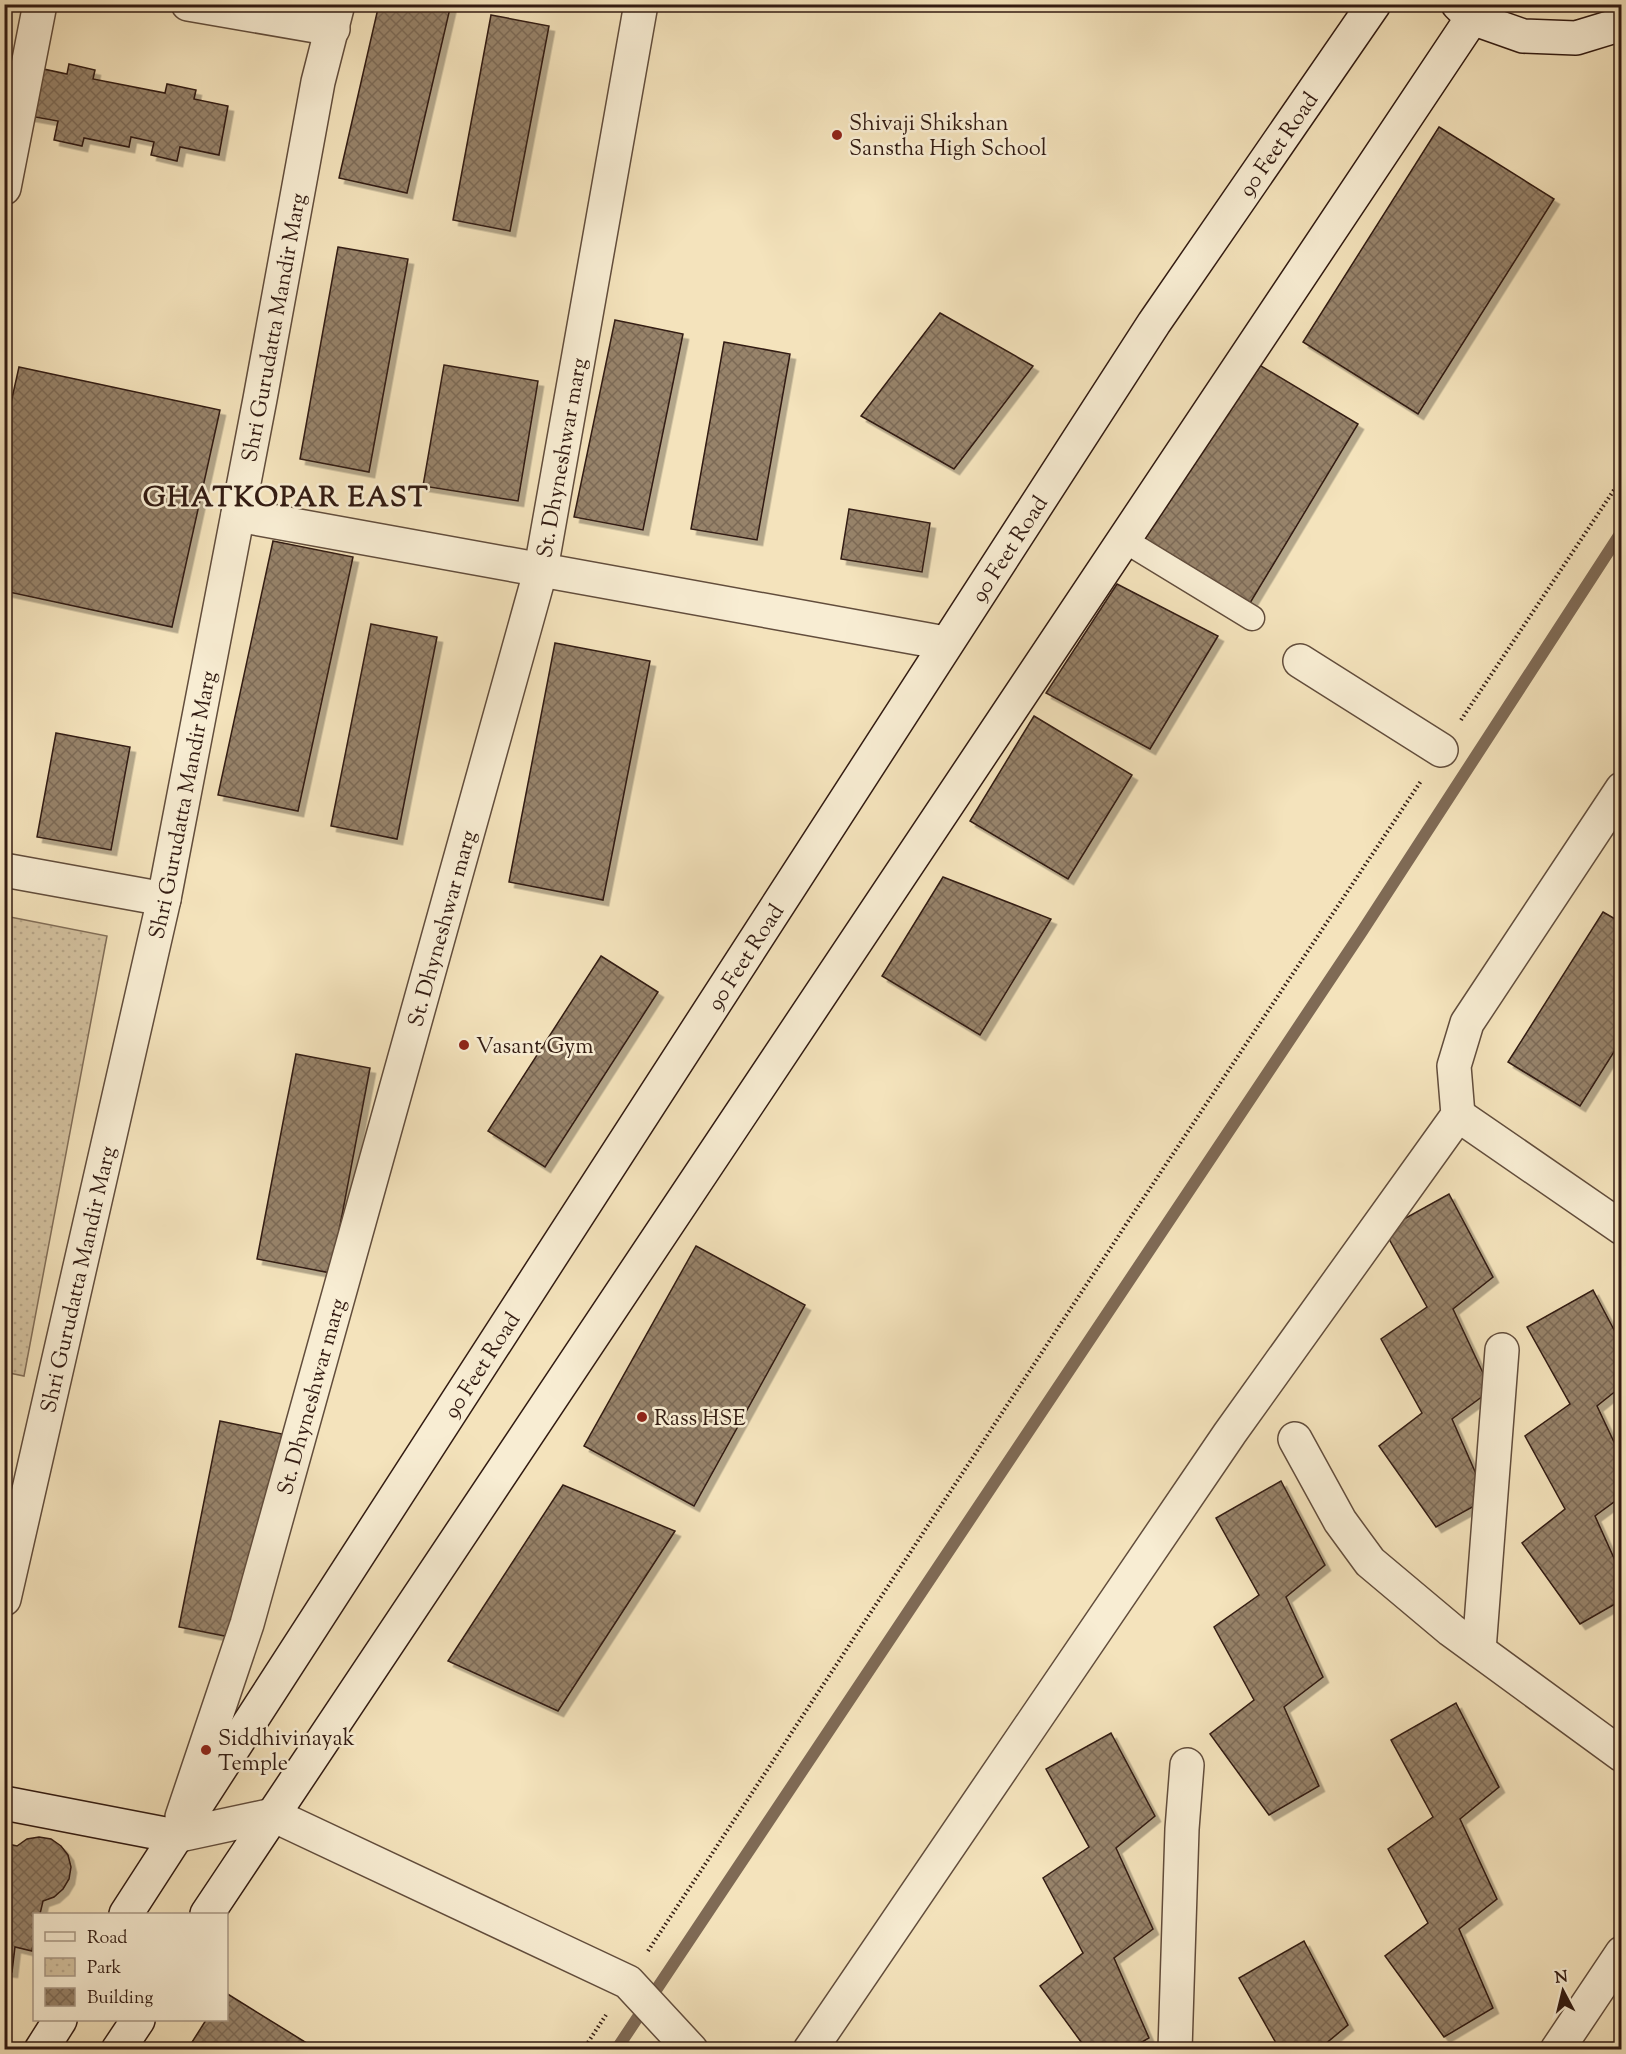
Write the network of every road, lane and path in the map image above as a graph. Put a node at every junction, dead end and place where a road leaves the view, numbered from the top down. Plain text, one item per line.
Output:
1 (40, 4) edge
2 (188, 4) edge
3 (641, 4) edge
4 (1374, 4) edge
5 (1465, 11) edge
6 (336, 17) edge
7 (1622, 24) edge
8 (4, 188) edge
9 (1622, 478) edge
10 (238, 514) junction
11 (1124, 540) junction
12 (541, 569) junction
13 (1252, 618) dead end
14 (945, 644) junction
15 (1300, 661) dead end
16 (1441, 750) junction
17 (1622, 789) edge
18 (4, 870) edge
19 (164, 899) junction
20 (1458, 1115) junction
21 (1622, 1228) edge
22 (1502, 1350) dead end
23 (1295, 1439) dead end
24 (4, 1599) edge
25 (1479, 1650) junction
26 (1622, 1755) edge
27 (1187, 1765) dead end
28 (4, 1803) edge
29 (273, 1815) junction
30 (176, 1836) junction
31 (127, 1913) edge
32 (208, 1913) edge
33 (1622, 1953) edge
34 (628, 1982) junction
35 (59, 2021) edge
36 (137, 2021) edge
37 (41, 2049) edge
38 (118, 2049) edge
39 (583, 2049) edge
40 (691, 2049) edge
41 (810, 2049) edge
42 (1175, 2049) edge
43 (1557, 2049) edge

1 - 8 street
2 - 6 street
3 - 12 street, St. Dhyneshwar marg
4 - 14 street, 90 Feet Road
5 - 7 street
5 - 11 street
6 - 10 street, Shri Gurudatta Mandir Marg
9 - 16 path
10 - 12 street
10 - 19 street, Shri Gurudatta Mandir Marg
11 - 13 lane
11 - 29 street
12 - 14 street
12 - 30 street, St. Dhyneshwar marg
14 - 30 street, 90 Feet Road
15 - 16 street
16 - 34 path
17 - 20 street
18 - 19 street
19 - 24 street, Shri Gurudatta Mandir Marg
20 - 21 street
20 - 41 street
22 - 25 street
23 - 25 street
25 - 26 street
27 - 42 street
28 - 30 street
29 - 30 street
29 - 32 street
29 - 34 street
30 - 31 street, 90 Feet Road
33 - 43 street
34 - 39 path
34 - 40 street
35 - 37 street
36 - 38 street

